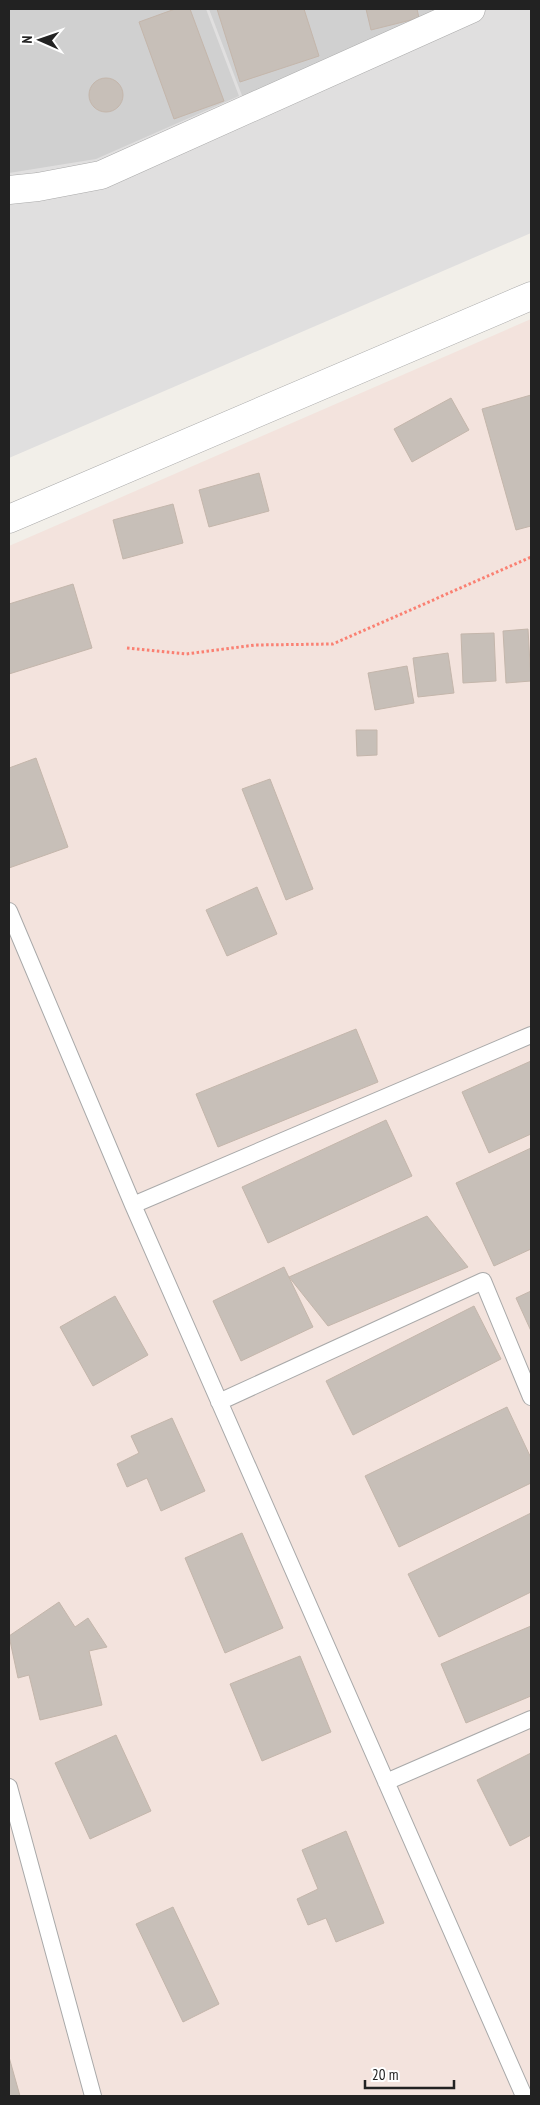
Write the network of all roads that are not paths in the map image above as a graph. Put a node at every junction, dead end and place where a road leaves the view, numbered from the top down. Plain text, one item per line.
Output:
1 (471, 9) edge
2 (9, 190) edge
3 (531, 296) edge
4 (9, 519) edge
5 (9, 911) edge
6 (531, 1035) edge
7 (133, 1205) junction
8 (531, 1397) edge
9 (219, 1402) junction
10 (531, 1719) edge
11 (386, 1782) junction
12 (9, 1787) edge
13 (93, 2096) edge
14 (524, 2096) edge

1 - 2 street
3 - 4 street
5 - 7 lane
6 - 7 lane
7 - 9 lane
8 - 9 lane
9 - 11 lane
10 - 11 lane
11 - 14 lane
12 - 13 lane

